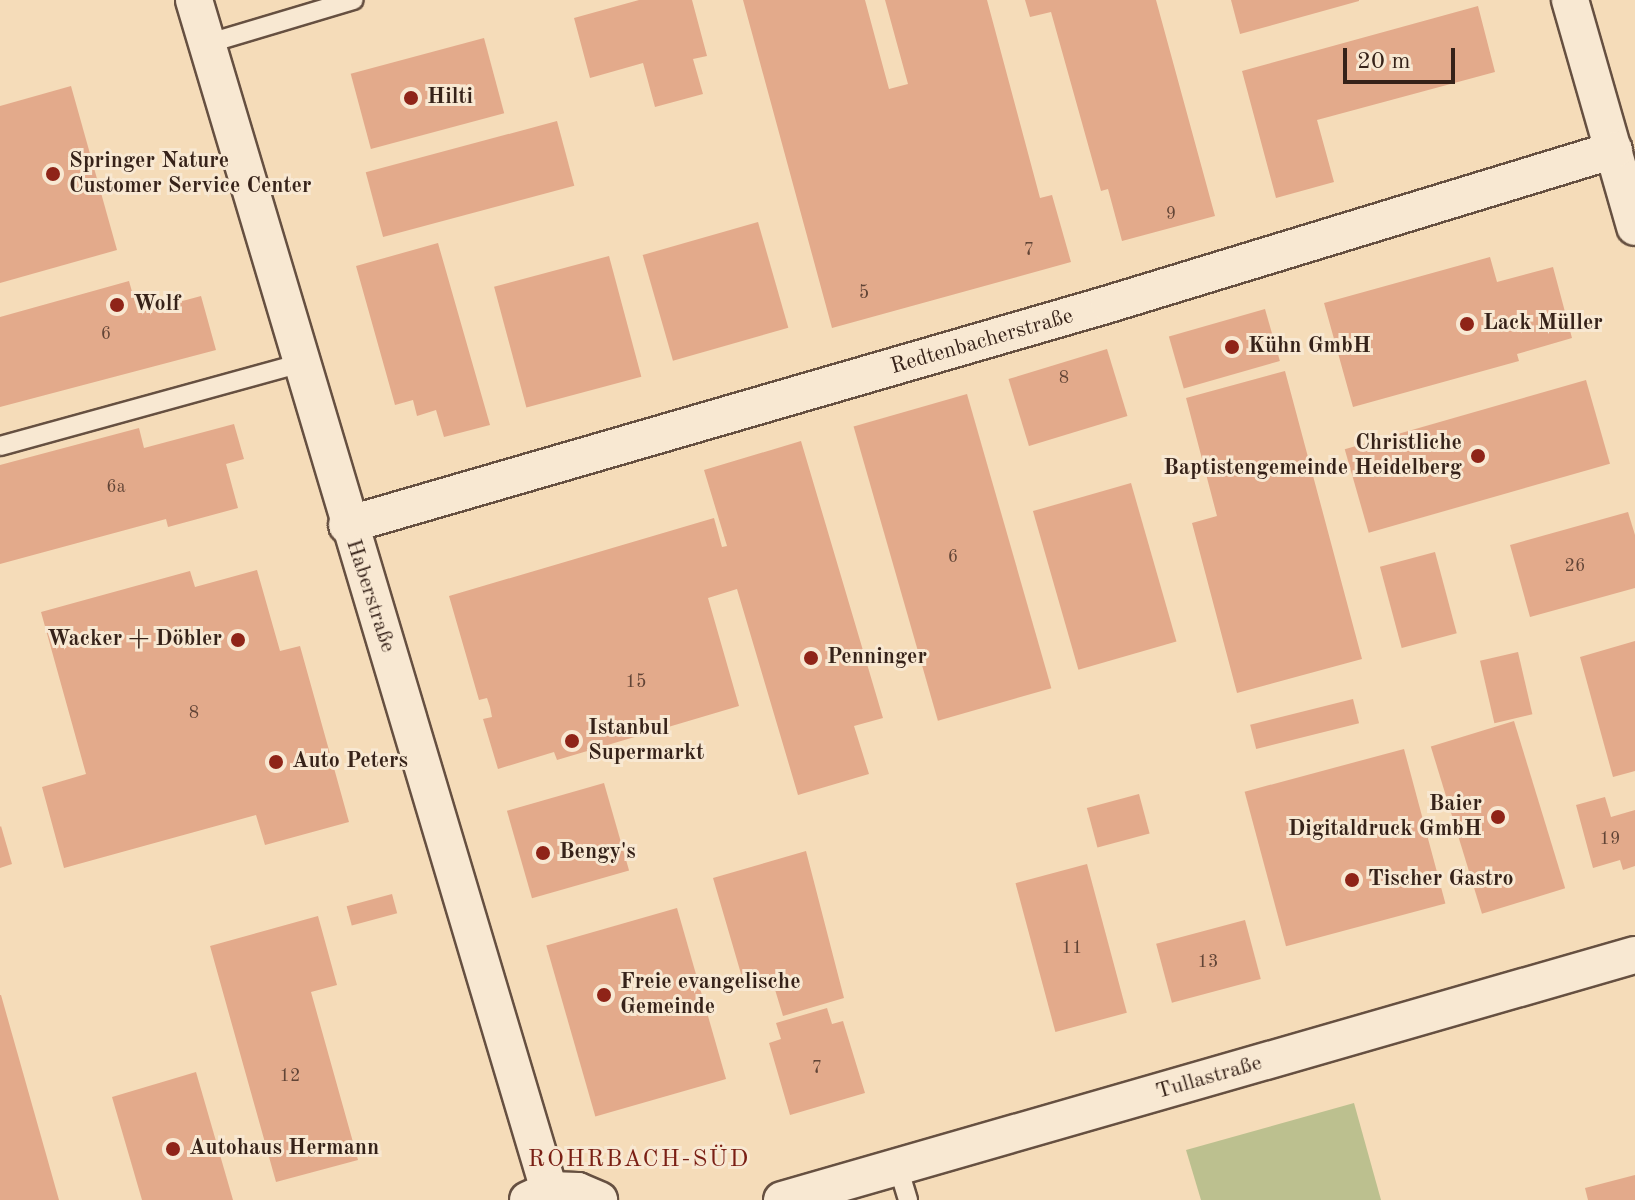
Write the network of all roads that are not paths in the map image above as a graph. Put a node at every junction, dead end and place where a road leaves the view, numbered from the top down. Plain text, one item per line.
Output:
1 (194, 0) edge
2 (354, 0) edge
3 (1570, 0) edge
4 (206, 44) junction
5 (1614, 150) junction
6 (1635, 227) edge
7 (298, 364) junction
8 (0, 446) edge
9 (347, 525) junction
10 (1635, 955) edge
11 (903, 1184) edge
12 (538, 1195) edge
13 (599, 1200) edge
14 (782, 1200) edge

1 - 4 street, Haberstraße
2 - 4 lane
3 - 5 street
4 - 7 street, Haberstraße
5 - 6 street
5 - 9 street, Redtenbacherstraße
7 - 8 lane
7 - 9 street, Haberstraße
9 - 12 street, Haberstraße
10 - 11 street, Tullastraße
11 - 14 street, Tullastraße
12 - 13 street, Haberstraße

